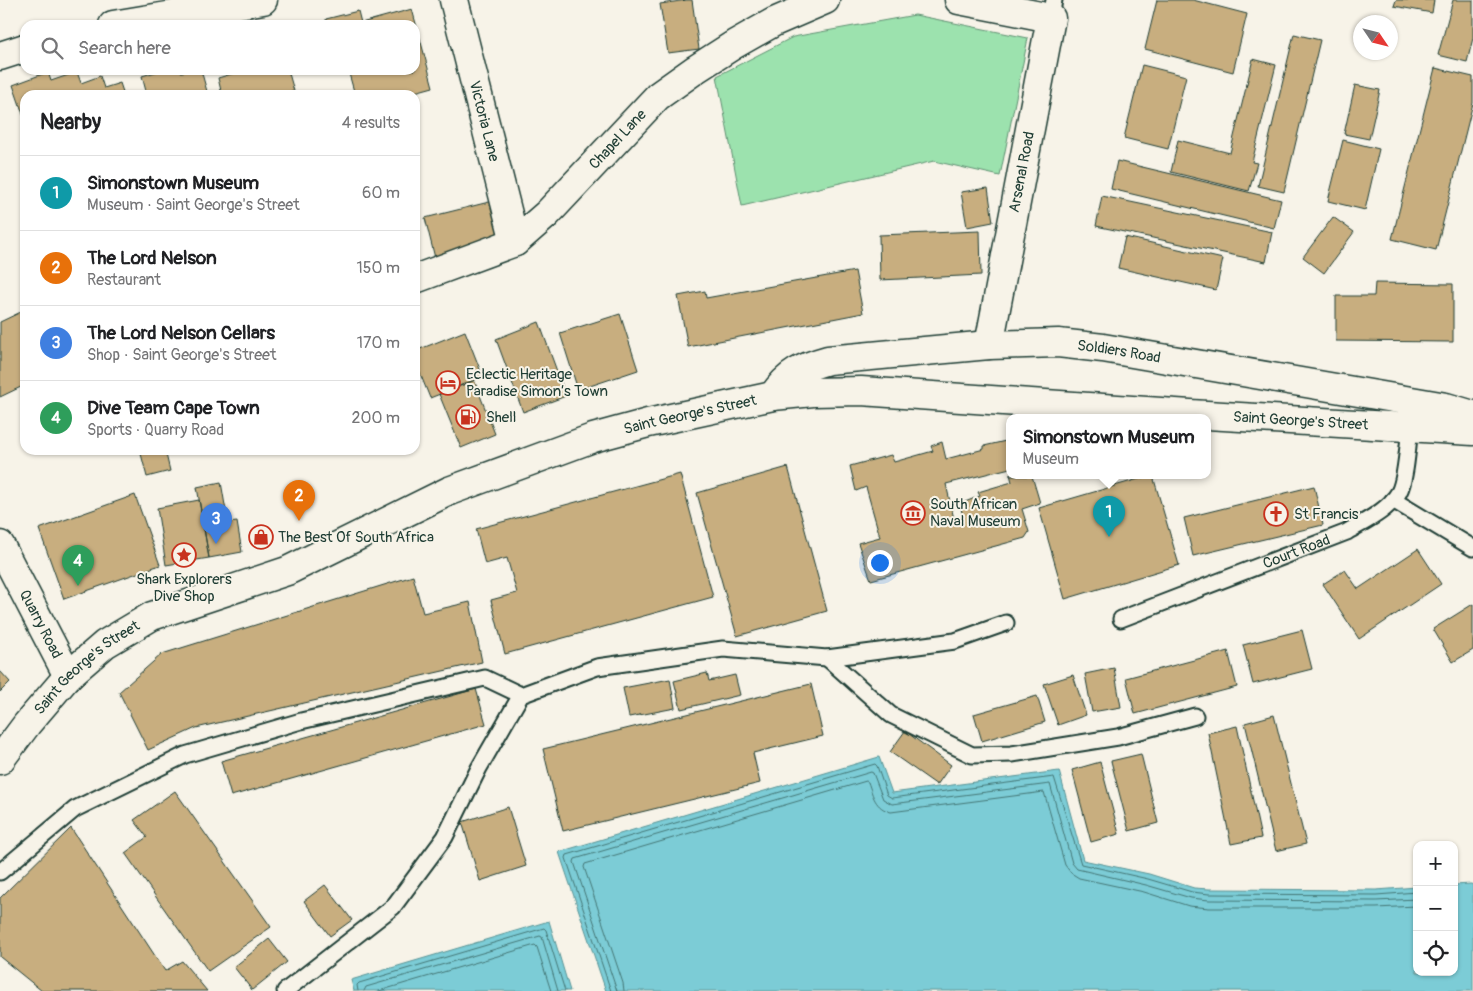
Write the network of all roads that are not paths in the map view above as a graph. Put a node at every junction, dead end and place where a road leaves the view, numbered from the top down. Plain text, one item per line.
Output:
1 (263, 0) edge
2 (454, 0) edge
3 (825, 0) edge
4 (959, 0) edge
5 (1053, 9) edge
6 (120, 16) edge
7 (20, 50) edge
8 (0, 56) edge
9 (515, 242) junction
10 (420, 277) edge
11 (989, 345) junction
12 (773, 396) junction
13 (1190, 414) edge
14 (1211, 415) edge
15 (1473, 415) edge
16 (1410, 427) junction
17 (1473, 430) edge
18 (1393, 500) junction
19 (0, 545) edge
20 (1473, 548) edge
21 (1121, 619) dead end
22 (1006, 623) dead end
23 (827, 658) junction
24 (68, 676) junction
25 (521, 695) junction
26 (1195, 716) dead end
27 (0, 760) edge
28 (0, 872) edge
29 (286, 991) edge

1 - 6 street
2 - 9 street, Victoria Lane
3 - 9 street, Chapel Lane
4 - 5 street
5 - 11 street, Arsenal Road
7 - 8 street
9 - 10 street, Chapel Lane
11 - 12 street, Soldiers Road
11 - 15 street, Soldiers Road
12 - 13 street, Saint George's Street
12 - 24 street, Saint George's Street
14 - 16 street, Saint George's Street
16 - 17 street, Saint George's Street
16 - 18 lane, Court Road
18 - 20 lane
18 - 21 lane, Court Road
19 - 24 street, Quarry Road
22 - 23 lane
23 - 25 lane
23 - 26 lane
24 - 27 street, Saint George's Street
25 - 28 lane
25 - 29 lane

